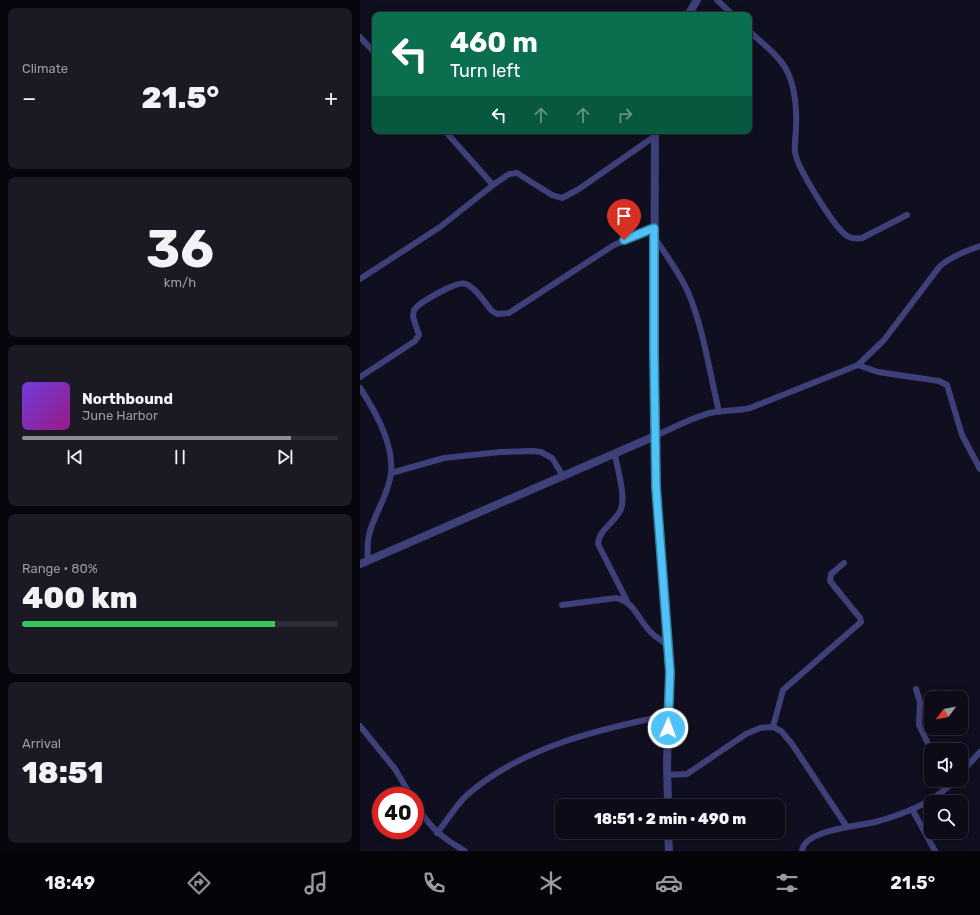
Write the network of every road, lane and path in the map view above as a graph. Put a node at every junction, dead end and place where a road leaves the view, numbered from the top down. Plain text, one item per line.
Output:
1 (697, 0) edge
2 (717, 0) edge
3 (690, 12) edge
4 (730, 12) edge
5 (752, 34) edge
6 (360, 37) edge
7 (372, 50) edge
8 (448, 134) edge
9 (655, 134) edge
10 (493, 185) junction
11 (907, 215) dead end
12 (654, 232) junction
13 (980, 246) edge
14 (360, 279) edge
15 (858, 366) junction
16 (360, 377) edge
17 (360, 388) edge
18 (718, 412) junction
19 (656, 436) junction
20 (615, 454) junction
21 (980, 469) edge
22 (391, 473) junction
23 (563, 476) junction
24 (364, 562) edge
25 (844, 563) dead end
26 (627, 602) junction
27 (562, 605) dead end
28 (668, 645) junction
29 (916, 689) dead end
30 (669, 715) junction
31 (360, 726) edge
32 (773, 727) junction
33 (928, 743) edge
34 (980, 752) edge
35 (968, 765) edge
36 (667, 775) junction
37 (406, 787) edge
38 (946, 787) edge
39 (668, 799) edge
40 (912, 809) junction
41 (424, 817) edge
42 (847, 827) junction
43 (437, 833) junction
44 (668, 839) edge
45 (465, 851) edge
46 (669, 851) edge
47 (802, 851) edge
48 (935, 851) edge

1 - 3 street
2 - 4 street
5 - 11 street
6 - 7 street
8 - 10 street
9 - 10 street
9 - 12 street
10 - 14 street
12 - 16 street
12 - 18 street
12 - 19 street
13 - 15 street
15 - 18 street
15 - 21 street
17 - 22 street
18 - 19 street
19 - 20 street
19 - 28 street
20 - 23 street
20 - 26 street
22 - 23 street
22 - 24 street
23 - 24 street
25 - 32 street
26 - 27 street
26 - 28 street
28 - 30 street
29 - 33 street
30 - 36 street
30 - 43 street
31 - 37 street
32 - 36 street
32 - 42 street
34 - 35 street
36 - 39 street
38 - 40 street
40 - 42 street
40 - 48 street
41 - 43 street
42 - 47 street
43 - 45 street
44 - 46 street

